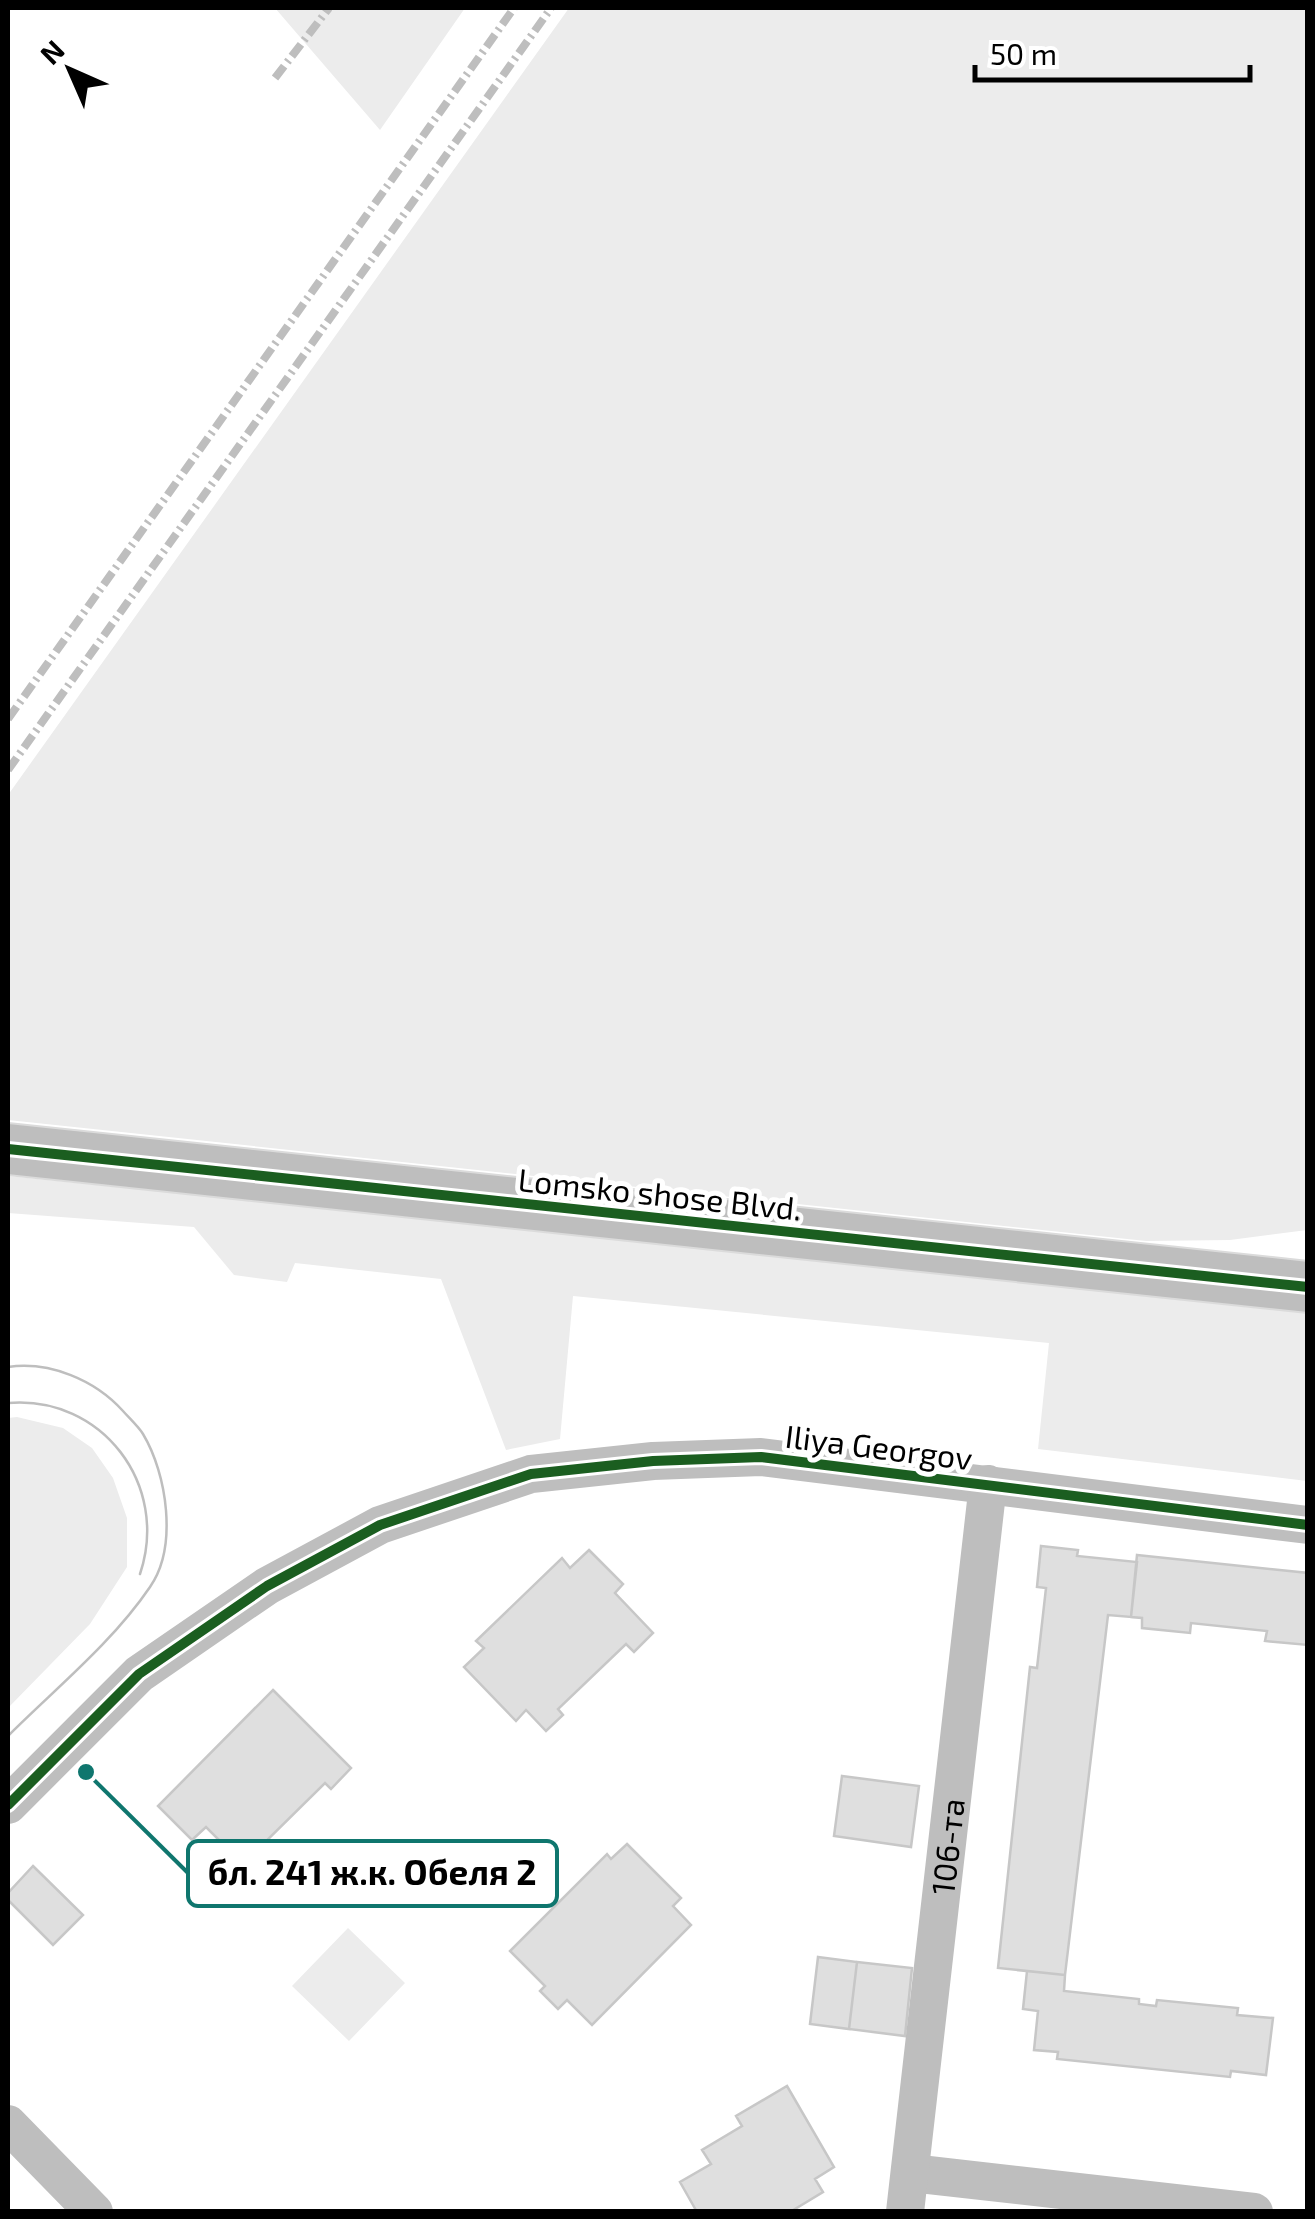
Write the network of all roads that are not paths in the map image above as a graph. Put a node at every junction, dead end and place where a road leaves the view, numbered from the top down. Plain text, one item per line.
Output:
1 (8, 1149) edge
2 (1308, 1253) edge
3 (1145, 1270) junction
4 (1308, 1287) edge
5 (988, 1484) junction
6 (1308, 1525) edge
7 (8, 1805) edge
8 (8, 2124) edge
9 (911, 2172) junction
10 (94, 2212) edge
11 (906, 2212) edge
12 (1254, 2212) edge

1 - 3 main road, Lomsko shose Blvd.
2 - 3 main road, Lomsko shose Blvd.
3 - 4 main road, Lomsko shose Blvd.
5 - 6 street, Iliya Georgov
5 - 7 street, Iliya Georgov
5 - 9 street, 106-та
8 - 10 street
9 - 11 street, 106-та
9 - 12 street

